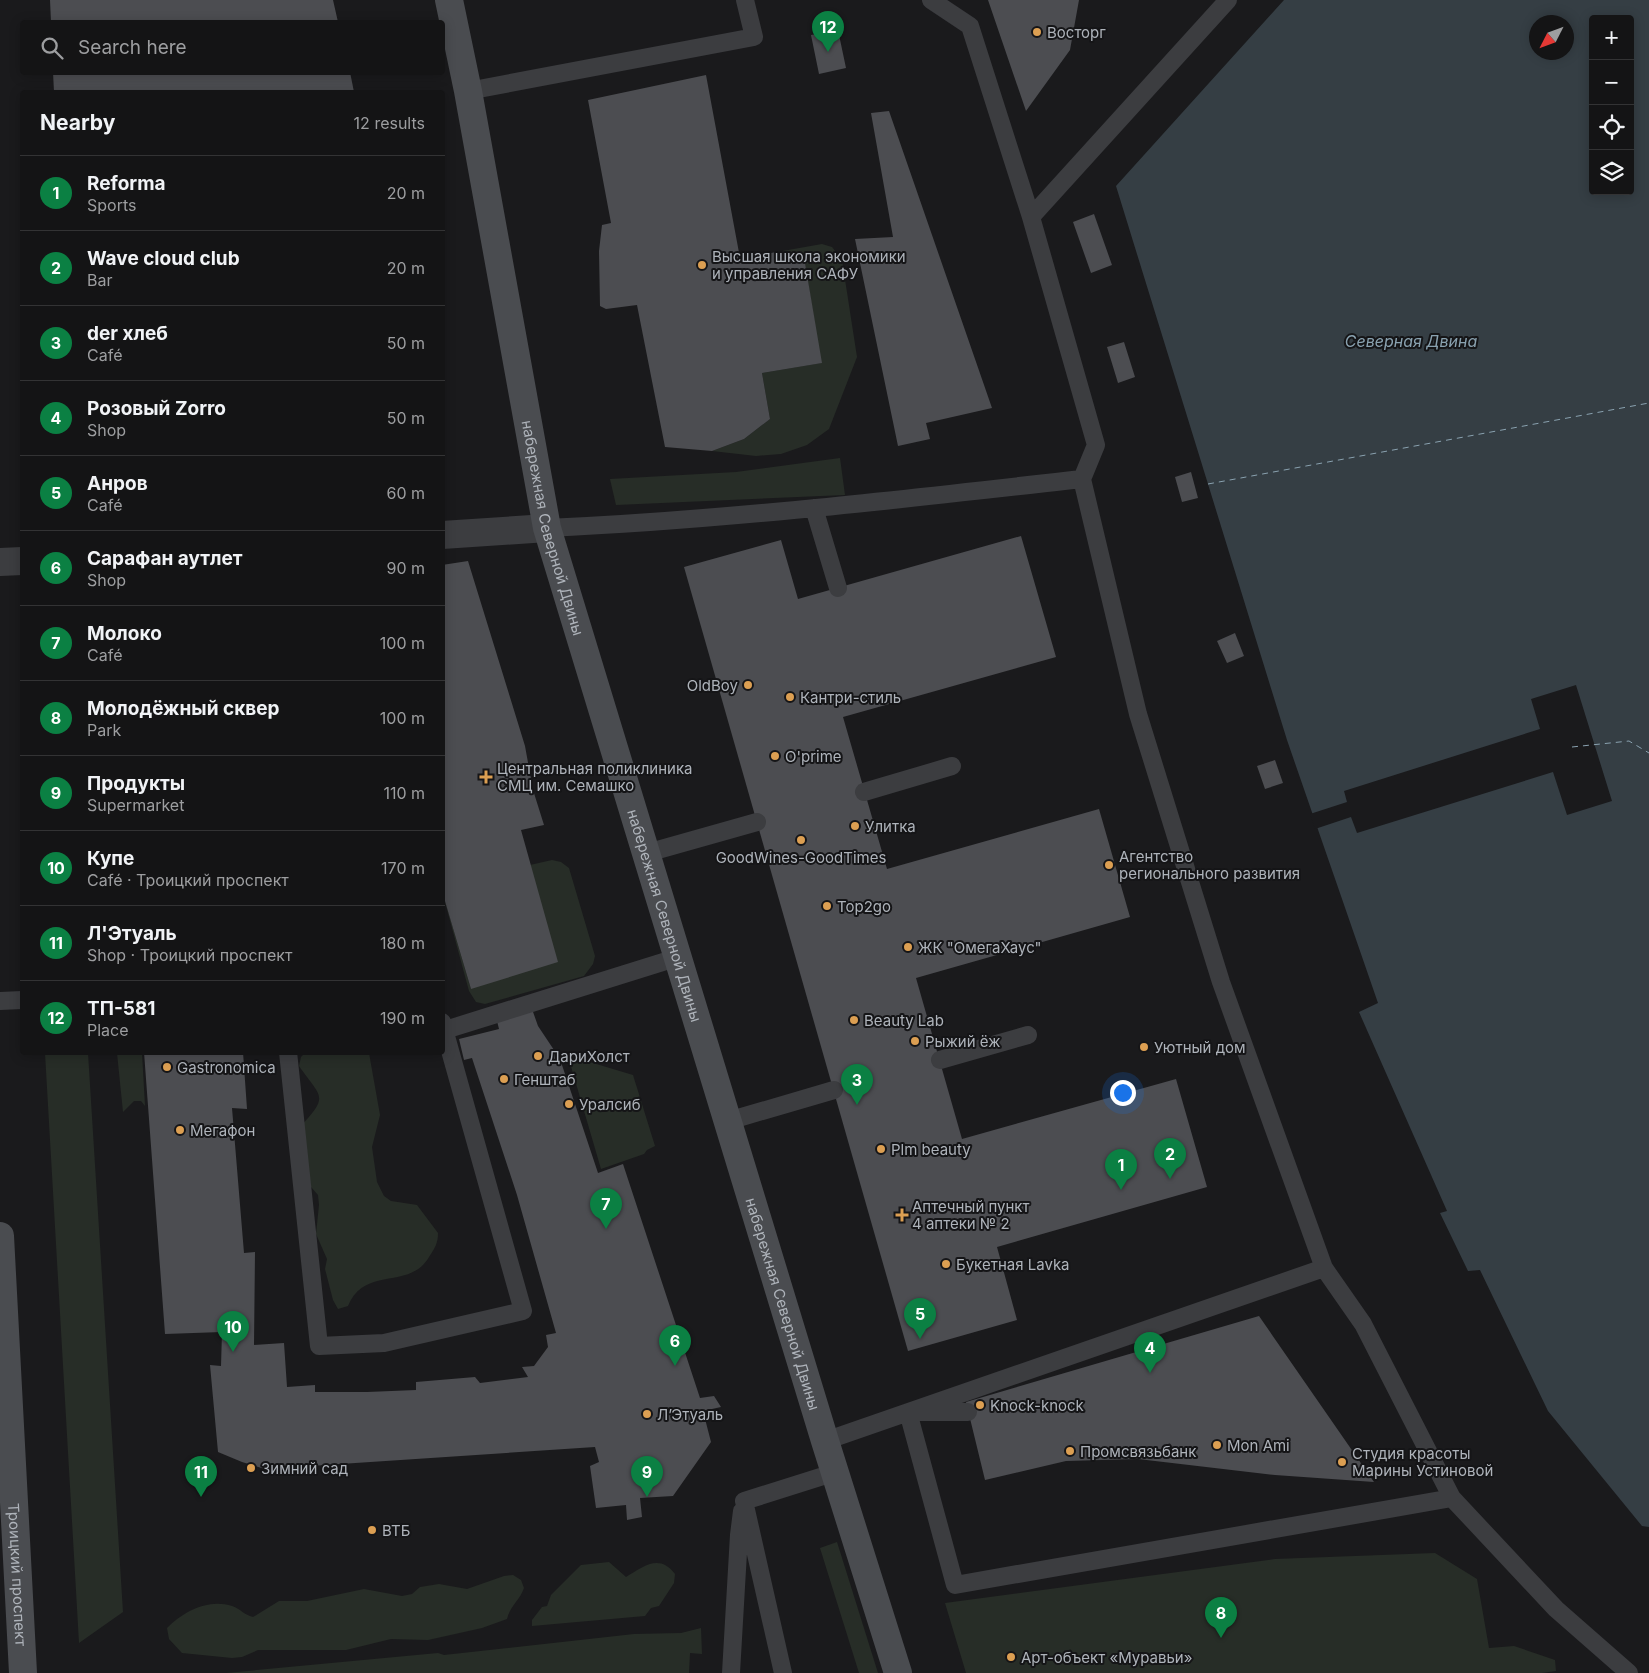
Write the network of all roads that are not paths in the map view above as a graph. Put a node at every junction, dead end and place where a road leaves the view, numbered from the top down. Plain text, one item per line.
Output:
1 (449, 0) edge
2 (745, 0) edge
3 (931, 0) edge
4 (1228, 0) edge
5 (468, 91) junction
6 (1031, 217) junction
7 (1082, 479) junction
8 (814, 508) junction
9 (548, 528) junction
10 (445, 535) edge
11 (20, 560) edge
12 (0, 562) edge
13 (838, 588) dead end
14 (952, 766) dead end
15 (864, 792) dead end
16 (757, 822) dead end
17 (647, 853) junction
18 (678, 957) junction
19 (20, 1000) edge
20 (0, 1002) edge
21 (445, 1027) edge
22 (445, 1035) edge
23 (1028, 1035) dead end
24 (288, 1055) edge
25 (940, 1060) dead end
26 (834, 1090) dead end
27 (728, 1121) junction
28 (0, 1236) edge
29 (1324, 1268) junction
30 (908, 1412) junction
31 (968, 1412) dead end
32 (825, 1441) junction
33 (836, 1472) junction
34 (1452, 1498) junction
35 (744, 1501) junction
36 (23, 1673) edge
37 (730, 1673) edge
38 (783, 1673) edge
39 (898, 1673) edge
40 (1629, 1673) edge

1 - 5 street, набережная Северной Двины
2 - 5 lane
3 - 6 lane
4 - 6 lane
5 - 9 street, набережная Северной Двины
6 - 7 lane
7 - 8 lane
7 - 29 lane
8 - 9 lane
8 - 13 lane
9 - 10 street
9 - 17 street, набережная Северной Двины
11 - 12 street
14 - 15 lane
16 - 17 lane
17 - 18 street, набережная Северной Двины
18 - 21 lane
18 - 27 street, набережная Северной Двины
19 - 20 lane
22 - 24 lane
23 - 25 lane
26 - 27 lane
27 - 32 street, набережная Северной Двины
28 - 36 street, Троицкий проспект
29 - 30 lane
29 - 34 lane
30 - 31 lane
30 - 32 lane
30 - 34 lane
32 - 33 street, набережная Северной Двины
33 - 35 lane
33 - 39 street, набережная Северной Двины
34 - 40 lane
35 - 37 lane
35 - 38 lane

